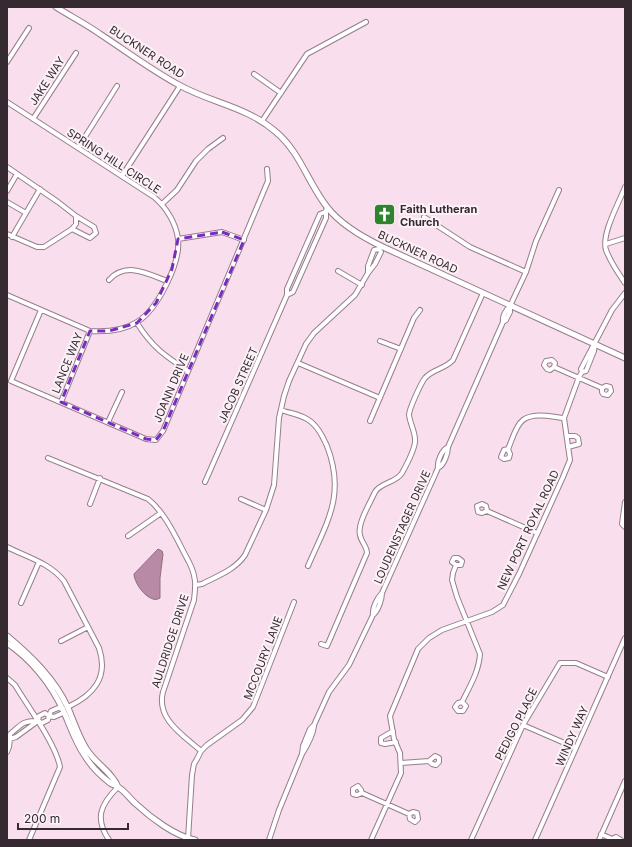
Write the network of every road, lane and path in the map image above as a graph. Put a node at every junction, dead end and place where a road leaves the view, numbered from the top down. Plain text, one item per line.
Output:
1 (56, 7) edge
2 (366, 22) dead end
3 (29, 28) dead end
4 (325, 37) dead end
5 (328, 42) junction
6 (76, 53) dead end
7 (7, 62) edge
8 (254, 74) dead end
9 (117, 86) dead end
10 (180, 86) junction
11 (281, 93) junction
12 (7, 102) edge
13 (33, 119) junction
14 (262, 121) junction
15 (223, 138) dead end
16 (78, 148) junction
17 (7, 167) edge
18 (267, 169) dead end
19 (17, 174) junction
20 (122, 176) junction
21 (40, 189) junction
22 (625, 189) edge
23 (559, 190) dead end
24 (7, 191) edge
25 (7, 202) edge
26 (162, 204) junction
27 (326, 210) junction
28 (26, 213) junction
29 (76, 216) junction
30 (424, 217) dead end
31 (72, 229) junction
32 (7, 234) edge
33 (12, 237) junction
34 (625, 238) edge
35 (178, 239) junction
36 (244, 240) junction
37 (606, 244) junction
38 (380, 248) junction
39 (338, 272) dead end
40 (526, 272) junction
41 (109, 280) dead end
42 (167, 282) junction
43 (625, 283) edge
44 (362, 285) junction
45 (483, 293) junction
46 (625, 293) edge
47 (7, 295) edge
48 (288, 295) junction
49 (510, 306) junction
50 (41, 310) junction
51 (420, 310) dead end
52 (137, 323) junction
53 (90, 331) junction
54 (380, 341) dead end
55 (595, 344) junction
56 (401, 349) junction
57 (625, 358) edge
58 (298, 363) junction
59 (554, 367) dead end
60 (188, 371) junction
61 (579, 377) junction
62 (602, 388) dead end
63 (122, 392) dead end
64 (380, 398) junction
65 (60, 402) junction
66 (281, 410) junction
67 (564, 418) junction
68 (370, 421) dead end
69 (108, 422) junction
70 (566, 436) junction
71 (568, 447) junction
72 (508, 449) dead end
73 (48, 458) dead end
74 (100, 478) junction
75 (205, 482) dead end
76 (241, 499) dead end
77 (625, 502) edge
78 (90, 504) dead end
79 (266, 510) junction
80 (487, 511) dead end
81 (161, 513) junction
82 (625, 526) edge
83 (537, 533) junction
84 (128, 536) dead end
85 (7, 547) edge
86 (39, 562) junction
87 (456, 565) dead end
88 (308, 566) dead end
89 (196, 585) junction
90 (21, 602) dead end
91 (294, 602) dead end
92 (467, 621) junction
93 (88, 627) junction
94 (7, 636) edge
95 (625, 638) edge
96 (60, 641) dead end
97 (7, 643) edge
98 (321, 644) dead end
99 (608, 677) junction
100 (7, 678) edge
101 (462, 702) dead end
102 (65, 708) junction
103 (38, 721) junction
104 (523, 725) junction
105 (393, 731) junction
106 (8, 740) edge
107 (396, 742) junction
108 (576, 748) junction
109 (201, 750) junction
110 (7, 752) edge
111 (429, 761) dead end
112 (401, 763) junction
113 (625, 783) edge
114 (118, 787) junction
115 (362, 793) dead end
116 (388, 804) junction
117 (409, 814) dead end
118 (602, 834) junction
119 (188, 839) junction
120 (612, 839) edge
121 (29, 840) edge
122 (109, 840) edge
123 (195, 840) edge
124 (269, 840) edge
125 (371, 840) edge
126 (470, 840) edge
127 (535, 840) edge
128 (599, 840) edge
129 (621, 840) edge

1 - 10 street, BUCKNER ROAD
2 - 5 street
3 - 7 street
4 - 5 street
5 - 11 street
6 - 13 street, JAKE WAY
8 - 11 street
9 - 16 street
10 - 14 street, BUCKNER ROAD
10 - 20 street
11 - 14 street
12 - 13 street, SPRING HILL CIRCLE
13 - 16 street, SPRING HILL CIRCLE
14 - 27 street, BUCKNER ROAD
15 - 26 street
16 - 20 street, SPRING HILL CIRCLE
17 - 19 street
18 - 36 street, JOANN DRIVE
19 - 21 street
19 - 24 street
20 - 26 street, SPRING HILL CIRCLE
21 - 28 street
21 - 29 street
22 - 37 street
23 - 40 street, LOUDENSTAGER DRIVE
25 - 28 street
26 - 35 street, SPRING HILL CIRCLE
27 - 38 street, BUCKNER ROAD
27 - 48 street, JACOB STREET
27 - 48 street, JACOB STREET
28 - 33 street
29 - 31 street
29 - 31 street
30 - 40 street
31 - 33 street
32 - 33 street
34 - 37 street
35 - 36 street
35 - 42 street, SPRING HILL CIRCLE
36 - 60 street, JOANN DRIVE
37 - 43 street
38 - 44 street
38 - 45 street, BUCKNER ROAD
39 - 44 street
40 - 49 street, LOUDENSTAGER DRIVE
41 - 42 street
42 - 52 street, SPRING HILL CIRCLE
44 - 58 street
45 - 49 street, BUCKNER ROAD
45 - 98 street
46 - 55 street, NEW PORT ROYAL ROAD
47 - 50 street, SPRING HILL CIRCLE
48 - 75 street, JACOB STREET
49 - 55 street, BUCKNER ROAD
49 - 124 street, LOUDENSTAGER DRIVE
50 - 53 street, SPRING HILL CIRCLE
50 - 65 street, JOANN DRIVE
51 - 56 street
52 - 53 street, SPRING HILL CIRCLE
52 - 60 street
53 - 65 street, LANCE WAY
54 - 56 street
55 - 57 street, BUCKNER ROAD
55 - 61 street, NEW PORT ROYAL ROAD
56 - 64 street
58 - 64 street
58 - 66 street
59 - 61 street
60 - 69 street, JOANN DRIVE
61 - 62 street
61 - 67 street, NEW PORT ROYAL ROAD
63 - 69 street
64 - 68 street
65 - 69 street, JOANN DRIVE
66 - 79 street
66 - 88 street
67 - 70 street, NEW PORT ROYAL ROAD
67 - 72 street
70 - 71 street, NEW PORT ROYAL ROAD
70 - 71 street
71 - 83 street, NEW PORT ROYAL ROAD
73 - 74 street, AULDRIDGE DRIVE
74 - 78 street
74 - 81 street, AULDRIDGE DRIVE
76 - 79 street
77 - 82 street
79 - 89 street
80 - 83 street
81 - 84 street
81 - 89 street, AULDRIDGE DRIVE
83 - 92 street, NEW PORT ROYAL ROAD
85 - 86 street
86 - 90 street
86 - 93 street
87 - 92 street
89 - 109 street, AULDRIDGE DRIVE
91 - 109 street, MCCOURY LANE
92 - 101 street
92 - 105 street, NEW PORT ROYAL ROAD
93 - 96 street
93 - 102 street
94 - 102 street
95 - 99 street, WINDY WAY
97 - 102 street
99 - 104 street, PEDIGO PLACE
99 - 108 street, WINDY WAY
100 - 103 street
102 - 103 street
102 - 114 street
103 - 106 street
103 - 121 street
104 - 108 street
104 - 126 street, PEDIGO PLACE
105 - 107 street, NEW PORT ROYAL ROAD
105 - 107 street
106 - 110 street
107 - 112 street, NEW PORT ROYAL ROAD
108 - 127 street, WINDY WAY
109 - 119 street
111 - 112 street
112 - 116 street, NEW PORT ROYAL ROAD
113 - 118 street
114 - 119 street
114 - 122 street
115 - 116 street
116 - 117 street
116 - 125 street, NEW PORT ROYAL ROAD
118 - 120 street
118 - 128 street
119 - 123 street
120 - 129 street

